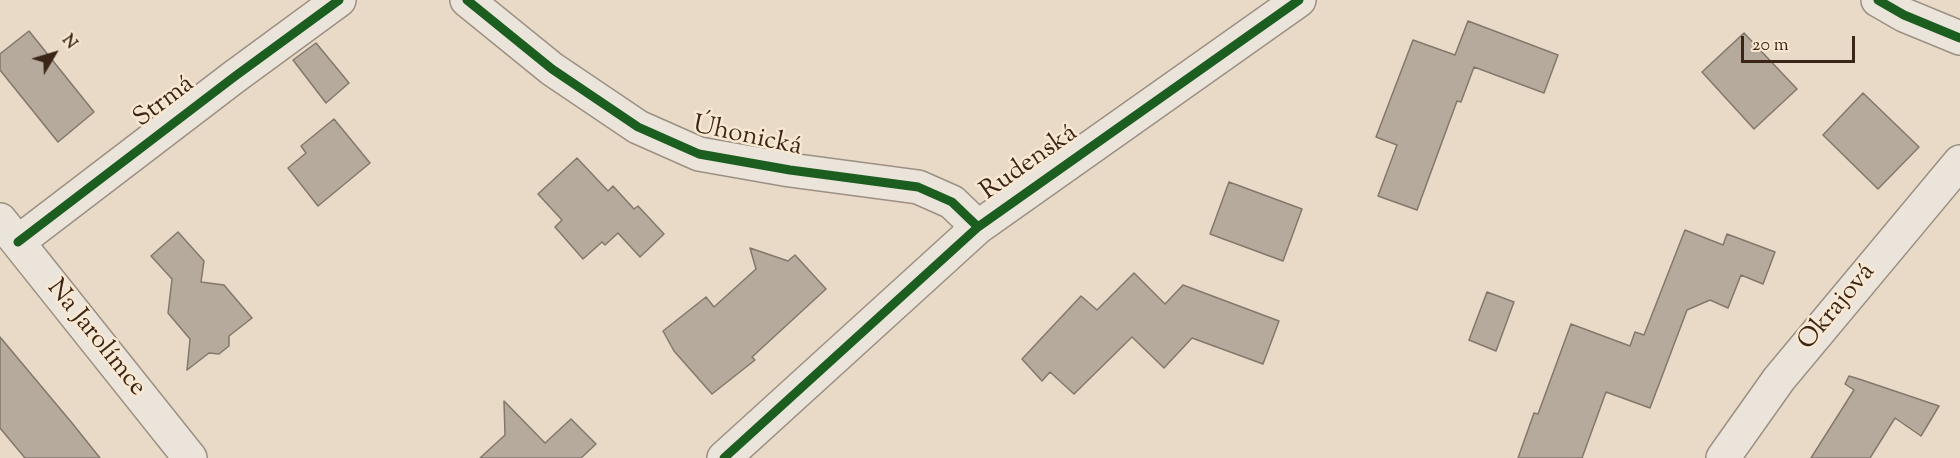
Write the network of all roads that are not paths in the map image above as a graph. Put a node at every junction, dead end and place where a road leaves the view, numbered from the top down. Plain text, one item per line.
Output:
1 (339, 0) edge
2 (467, 0) edge
3 (1299, 0) edge
4 (1878, 0) edge
5 (1960, 38) edge
6 (1960, 162) edge
7 (978, 227) junction
8 (9, 231) edge
9 (190, 458) edge
10 (724, 458) edge
11 (1723, 458) edge

1 - 8 street, Strmá
2 - 7 street, Úhonická
3 - 7 street, Rudenská
4 - 5 street
6 - 11 street, Okrajová
7 - 10 street, Rudenská
8 - 9 street, Na Jarolímce

